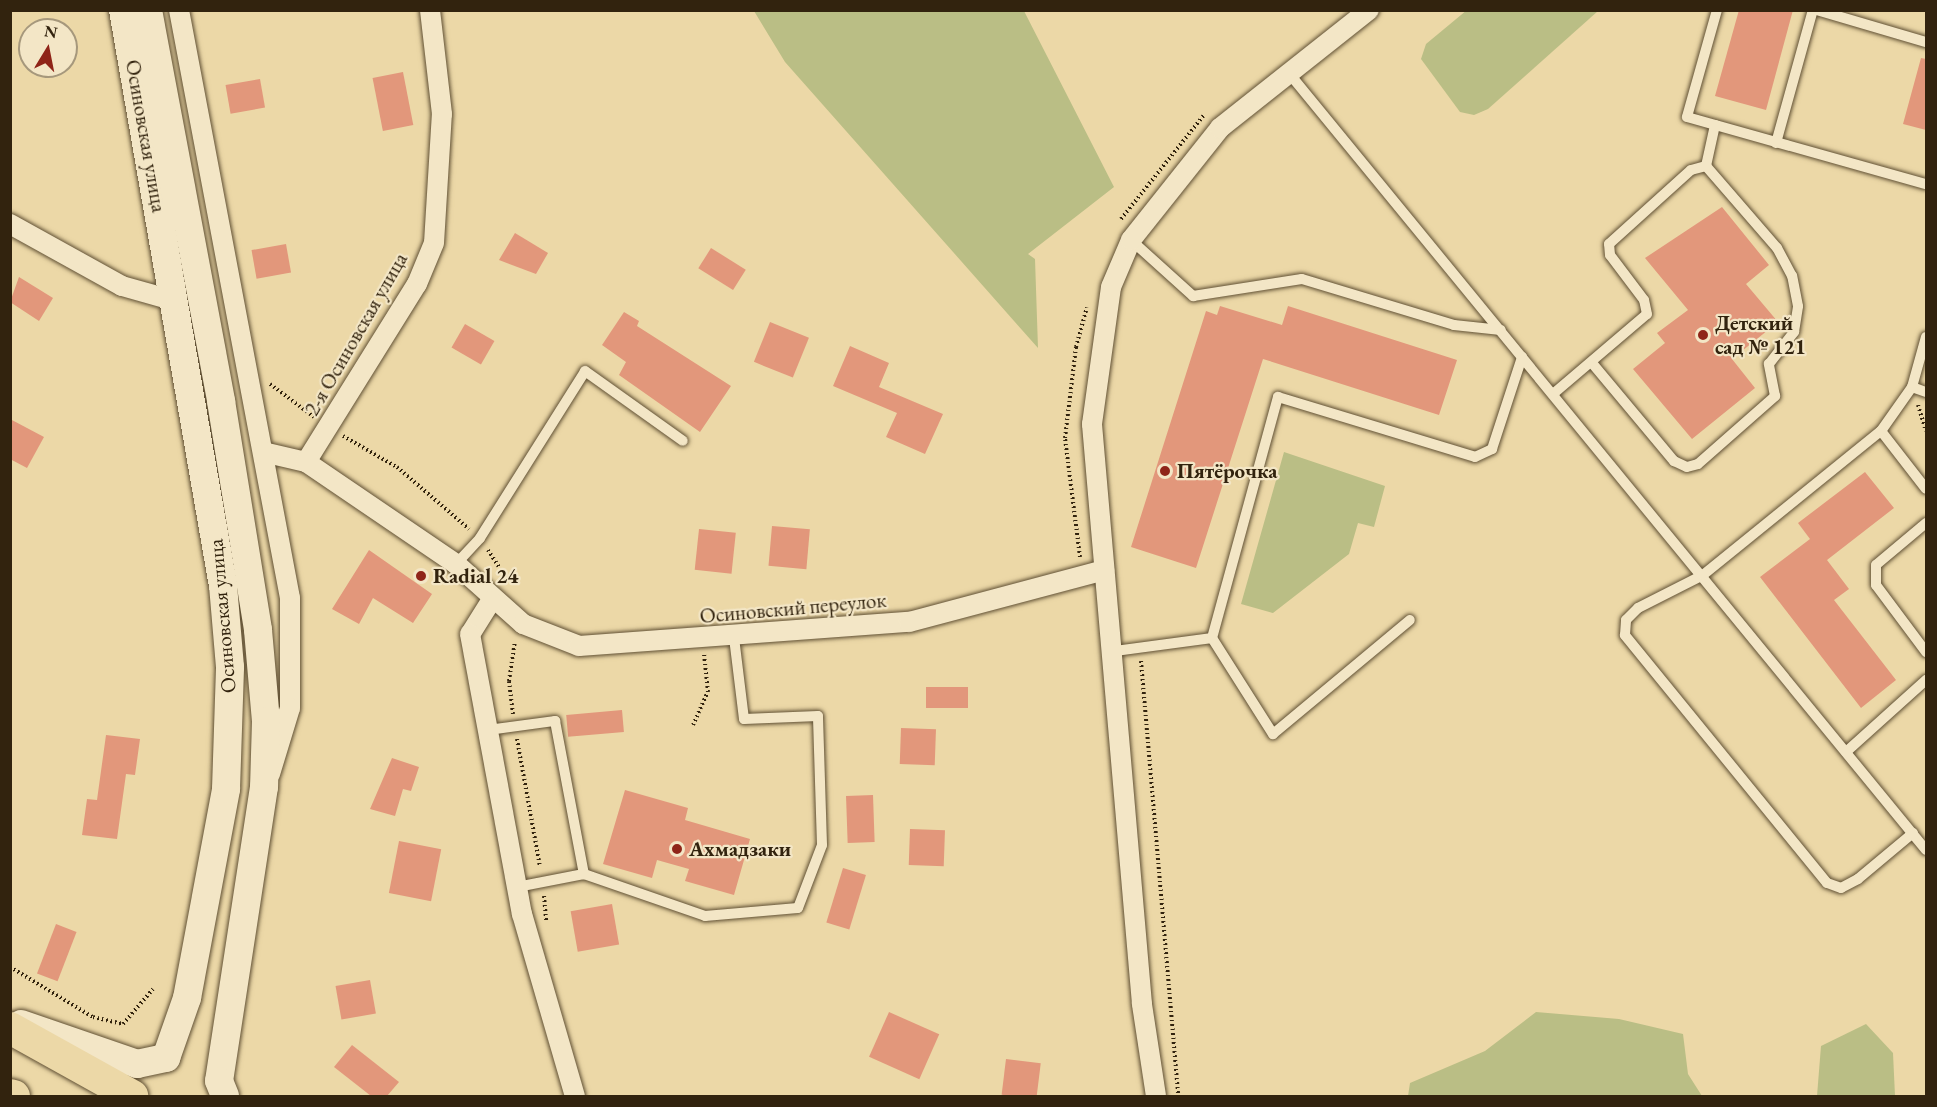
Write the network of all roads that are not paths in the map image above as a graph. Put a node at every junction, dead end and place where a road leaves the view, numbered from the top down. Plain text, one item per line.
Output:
1 (123, 10) edge
2 (148, 10) edge
3 (179, 10) edge
4 (430, 10) edge
5 (1369, 10) edge
6 (1717, 10) edge
7 (1815, 10) edge
8 (1926, 42) edge
9 (1288, 72) junction
10 (1715, 125) junction
11 (1776, 143) junction
12 (1706, 166) junction
13 (1926, 184) edge
14 (10, 224) edge
15 (1131, 240) junction
16 (175, 301) junction
17 (1501, 330) junction
18 (1926, 337) edge
19 (1522, 357) junction
20 (1592, 363) junction
21 (1912, 387) junction
22 (1926, 392) edge
23 (1553, 394) junction
24 (1881, 431) junction
25 (683, 441) dead end
26 (263, 452) junction
27 (306, 462) junction
28 (1926, 489) edge
29 (1926, 523) edge
30 (456, 564) junction
31 (1104, 570) junction
32 (1702, 575) junction
33 (491, 601) junction
34 (1410, 620) dead end
35 (734, 638) junction
36 (1212, 638) junction
37 (1115, 651) junction
38 (1926, 652) edge
39 (1926, 680) edge
40 (488, 730) junction
41 (1846, 752) junction
42 (264, 787) junction
43 (1913, 833) junction
44 (1926, 850) edge
45 (584, 874) junction
46 (517, 887) junction
47 (10, 1020) edge
48 (10, 1028) edge
49 (132, 1096) edge
50 (225, 1096) edge
51 (574, 1096) edge
52 (1156, 1096) edge

1 - 16 street, Осиновская улица
2 - 42 street, Осиновская улица
3 - 26 street
4 - 27 street, 2-я Осиновская улица
5 - 9 street
6 - 10 lane
7 - 8 lane
7 - 11 lane
9 - 15 street
9 - 17 lane
10 - 11 lane
10 - 12 lane
11 - 13 lane
12 - 20 lane
12 - 20 lane
14 - 16 street
15 - 17 lane
15 - 31 street
16 - 47 street, Осиновская улица
17 - 19 lane
18 - 21 lane
19 - 23 lane
19 - 36 lane
20 - 23 lane
21 - 22 lane
21 - 24 lane
23 - 32 lane
24 - 28 lane
24 - 32 lane
25 - 30 lane
26 - 27 street, Осиновский переулок
26 - 42 street
27 - 30 street, Осиновский переулок
29 - 38 lane
30 - 33 street, Осиновский переулок
31 - 35 street, Осиновский переулок
31 - 37 street
32 - 41 lane
32 - 43 lane
33 - 35 street, Осиновский переулок
33 - 40 street
34 - 36 lane
35 - 45 lane
36 - 37 lane
37 - 52 street
39 - 41 lane
40 - 45 lane
40 - 46 street
41 - 43 lane
42 - 50 street, Осиновская улица
43 - 44 lane
45 - 46 lane
46 - 51 street
48 - 49 main road

